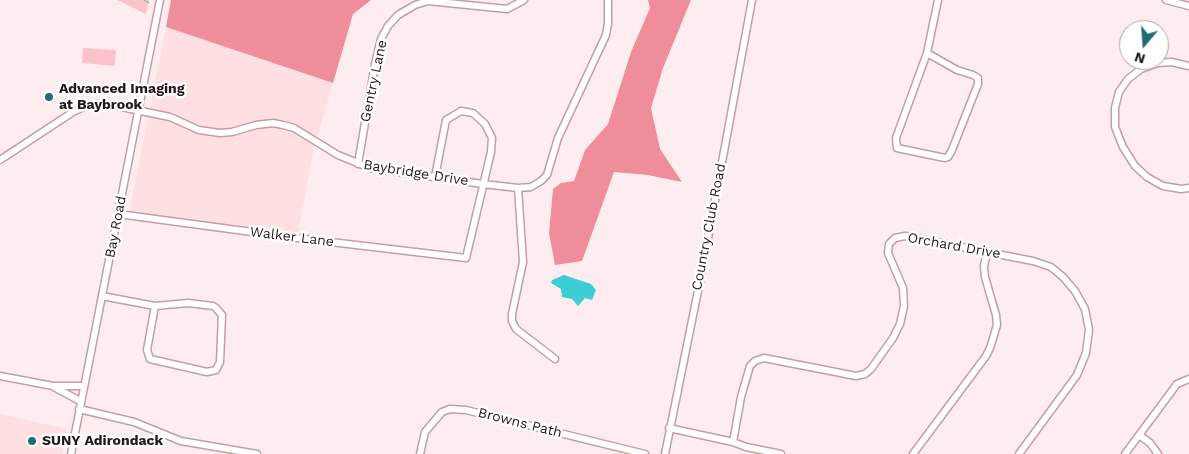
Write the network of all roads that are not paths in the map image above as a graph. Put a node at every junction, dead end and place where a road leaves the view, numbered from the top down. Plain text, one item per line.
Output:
1 (160, 0) edge
2 (524, 0) edge
3 (608, 0) edge
4 (752, 0) edge
5 (938, 0) edge
6 (1166, 0) edge
7 (1189, 6) edge
8 (927, 53) junction
9 (1189, 66) edge
10 (139, 110) junction
11 (0, 160) edge
12 (358, 164) junction
13 (435, 177) junction
14 (483, 184) junction
15 (518, 188) junction
16 (1189, 188) edge
17 (118, 214) junction
18 (987, 252) junction
19 (466, 258) joint
20 (102, 296) junction
21 (155, 306) junction
22 (555, 359) dead end
23 (0, 376) edge
24 (1189, 379) edge
25 (53, 386) junction
26 (84, 386) junction
27 (80, 401) junction
28 (79, 409) junction
29 (669, 428) junction
30 (1139, 435) junction
31 (733, 442) junction
32 (71, 454) edge
33 (257, 454) edge
34 (420, 454) edge
35 (645, 454) edge
36 (665, 454) edge
37 (781, 454) edge
38 (913, 454) edge
39 (1019, 454) edge
40 (1125, 454) edge
41 (1158, 454) edge

1 - 10 street, Bay Road
2 - 12 street, Gentry Lane
3 - 15 street
4 - 29 street, Country Club Road
5 - 8 street
6 - 7 street
8 - 8 street
9 - 16 street
10 - 11 street, Baybridge Drive
10 - 12 street, Baybridge Drive
10 - 17 street, Bay Road
12 - 13 street, Baybridge Drive
13 - 14 street, Baybridge Drive
13 - 14 street
14 - 15 street
14 - 19 street, Baybridge Drive
15 - 22 street
17 - 19 street, Walker Lane
17 - 20 street, Bay Road
18 - 31 street, Orchard Drive
18 - 38 street
18 - 39 street, Orchard Drive
20 - 21 street
20 - 26 street, Bay Road
21 - 21 street
23 - 25 street
24 - 30 street
25 - 26 street
25 - 27 street
26 - 27 street, Bay Road
27 - 28 street, Bay Road
28 - 32 street, Bay Road
28 - 33 street
29 - 31 street
29 - 36 street, Country Club Road
30 - 40 street
30 - 41 street
31 - 37 street
34 - 35 street, Browns Path

